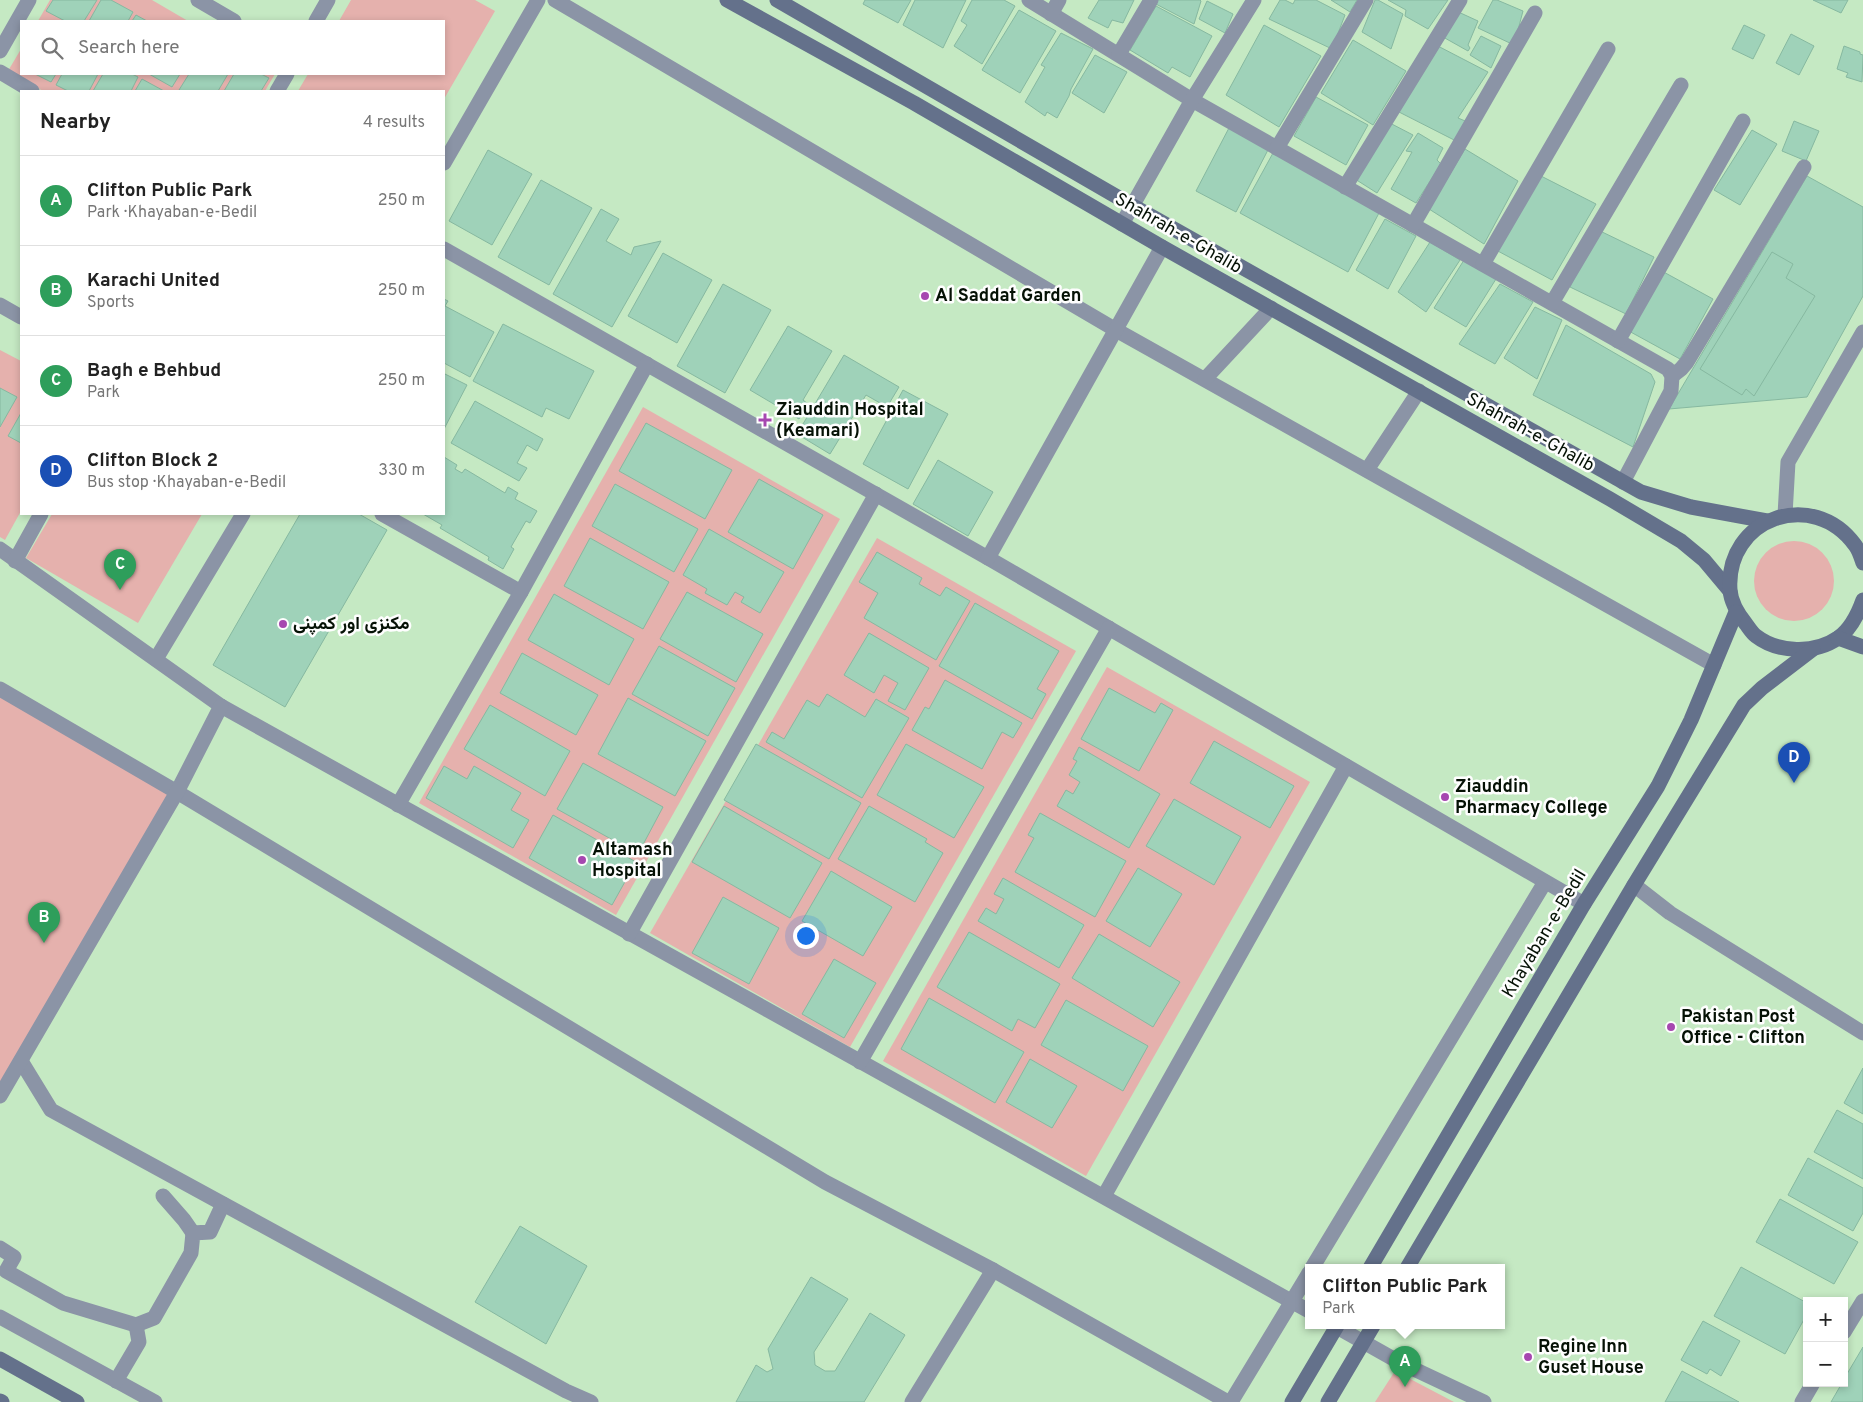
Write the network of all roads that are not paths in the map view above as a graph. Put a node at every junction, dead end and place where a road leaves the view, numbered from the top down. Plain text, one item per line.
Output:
1 (29, 0) edge
2 (198, 0) edge
3 (328, 0) edge
4 (538, 0) edge
5 (555, 0) edge
6 (727, 0) edge
7 (777, 0) edge
8 (1029, 0) edge
9 (1059, 0) edge
10 (1151, 0) edge
11 (1254, 0) edge
12 (1366, 0) edge
13 (1460, 0) edge
14 (1535, 13) dead end
15 (1051, 14) junction
16 (232, 20) edge
17 (317, 20) edge
18 (1608, 49) dead end
19 (0, 51) edge
20 (1118, 54) junction
21 (0, 72) edge
22 (286, 75) edge
23 (1681, 85) dead end
24 (30, 90) edge
25 (278, 90) edge
26 (1192, 100) junction
27 (1743, 121) dead end
28 (1277, 148) junction
29 (445, 161) edge
30 (1804, 167) dead end
31 (1345, 187) junction
32 (1133, 206) junction
33 (1122, 224) junction
34 (1413, 225) junction
35 (1162, 247) junction
36 (445, 250) edge
37 (1483, 264) junction
38 (1552, 303) junction
39 (0, 305) edge
40 (1271, 308) junction
41 (20, 316) edge
42 (1116, 330) junction
43 (1863, 332) edge
44 (1618, 341) junction
45 (647, 364) junction
46 (1672, 376) junction
47 (1205, 379) junction
48 (1418, 391) junction
49 (1367, 470) junction
50 (1624, 482) junction
51 (876, 494) junction
52 (40, 515) edge
53 (242, 515) edge
54 (384, 515) edge
55 (1786, 515) junction
56 (1767, 521) junction
57 (0, 550) edge
58 (988, 558) junction
59 (14, 561) junction
60 (1863, 563) edge
61 (1730, 591) junction
62 (521, 592) junction
63 (1863, 600) edge
64 (1736, 612) junction
65 (1109, 628) junction
66 (1838, 638) junction
67 (1863, 646) edge
68 (1813, 649) junction
69 (156, 659) junction
70 (1714, 665) junction
71 (0, 689) edge
72 (221, 706) junction
73 (1346, 766) junction
74 (177, 792) junction
75 (398, 805) junction
76 (1545, 882) junction
77 (1634, 885) junction
78 (1584, 904) junction
79 (629, 934) junction
80 (1863, 1032) edge
81 (21, 1060) junction
82 (860, 1062) junction
83 (0, 1096) edge
84 (163, 1196) dead end
85 (1104, 1196) junction
86 (223, 1204) junction
87 (193, 1233) junction
88 (0, 1248) edge
89 (1314, 1264) edge
90 (1372, 1264) edge
91 (1410, 1264) edge
92 (993, 1270) junction
93 (1305, 1279) edge
94 (1863, 1300) edge
95 (1291, 1302) junction
96 (1305, 1309) edge
97 (0, 1317) edge
98 (136, 1325) junction
99 (1848, 1325) edge
100 (1334, 1329) edge
101 (1341, 1329) edge
102 (1371, 1329) edge
103 (1364, 1342) junction
104 (0, 1359) edge
105 (116, 1381) junction
106 (1811, 1387) edge
107 (77, 1402) edge
108 (155, 1402) edge
109 (591, 1402) edge
110 (912, 1402) edge
111 (1229, 1402) edge
112 (1292, 1402) edge
113 (1328, 1402) edge
114 (1484, 1402) edge
115 (1802, 1402) edge

1 - 19 street
2 - 16 street
3 - 17 street
4 - 29 street
5 - 42 street
6 - 33 main road, Shahrah-e-Ghalib
7 - 32 main road, Shahrah-e-Ghalib
8 - 15 street
9 - 15 street
10 - 20 street
11 - 26 street
12 - 28 street
13 - 31 street
14 - 34 street
15 - 20 street
18 - 37 street
20 - 26 street
21 - 24 street
22 - 25 street
23 - 38 street
26 - 28 street
26 - 32 street
27 - 44 street
28 - 31 street
30 - 46 street
31 - 34 street
32 - 33 street
32 - 50 main road, Shahrah-e-Ghalib
33 - 35 main road, Shahrah-e-Ghalib
34 - 37 street
35 - 40 main road, Shahrah-e-Ghalib
35 - 42 street
36 - 45 street
37 - 38 street
38 - 44 street
39 - 41 street
40 - 47 street
40 - 48 main road, Shahrah-e-Ghalib
42 - 47 street
42 - 58 street
43 - 55 street
44 - 46 street
45 - 51 street
45 - 62 street
46 - 50 street
47 - 49 street
48 - 49 street
48 - 61 main road, Shahrah-e-Ghalib
49 - 70 street
50 - 56 main road, Shahrah-e-Ghalib
51 - 58 street
51 - 79 street
52 - 59 street
53 - 69 street
54 - 62 street
55 - 56 main road
55 - 60 main road
56 - 61 main road
57 - 59 street
58 - 65 street
59 - 69 street
61 - 64 main road
62 - 75 street
63 - 66 main road
64 - 68 main road
64 - 70 main road, Khayaban-e-Bedil
65 - 73 street
65 - 82 street
66 - 67 main road
66 - 68 main road
68 - 77 main road
69 - 72 street
70 - 78 main road, Khayaban-e-Bedil
71 - 74 street
72 - 74 street
72 - 75 street
73 - 76 street
73 - 85 street
74 - 81 street
74 - 92 street
75 - 79 street
76 - 78 street
76 - 89 street
77 - 80 street
77 - 91 main road
78 - 90 main road, Khayaban-e-Bedil
79 - 82 street
81 - 83 street
81 - 86 street
82 - 85 street
84 - 87 street
85 - 95 street
86 - 87 street
86 - 109 street
87 - 98 street
88 - 98 street
92 - 110 street
92 - 111 street
93 - 95 street
94 - 99 street
95 - 96 street
95 - 111 street
97 - 105 street
98 - 105 street
100 - 112 main road
101 - 103 street
102 - 103 main road
103 - 113 main road
103 - 114 street
104 - 107 main road
105 - 108 street
106 - 115 street

